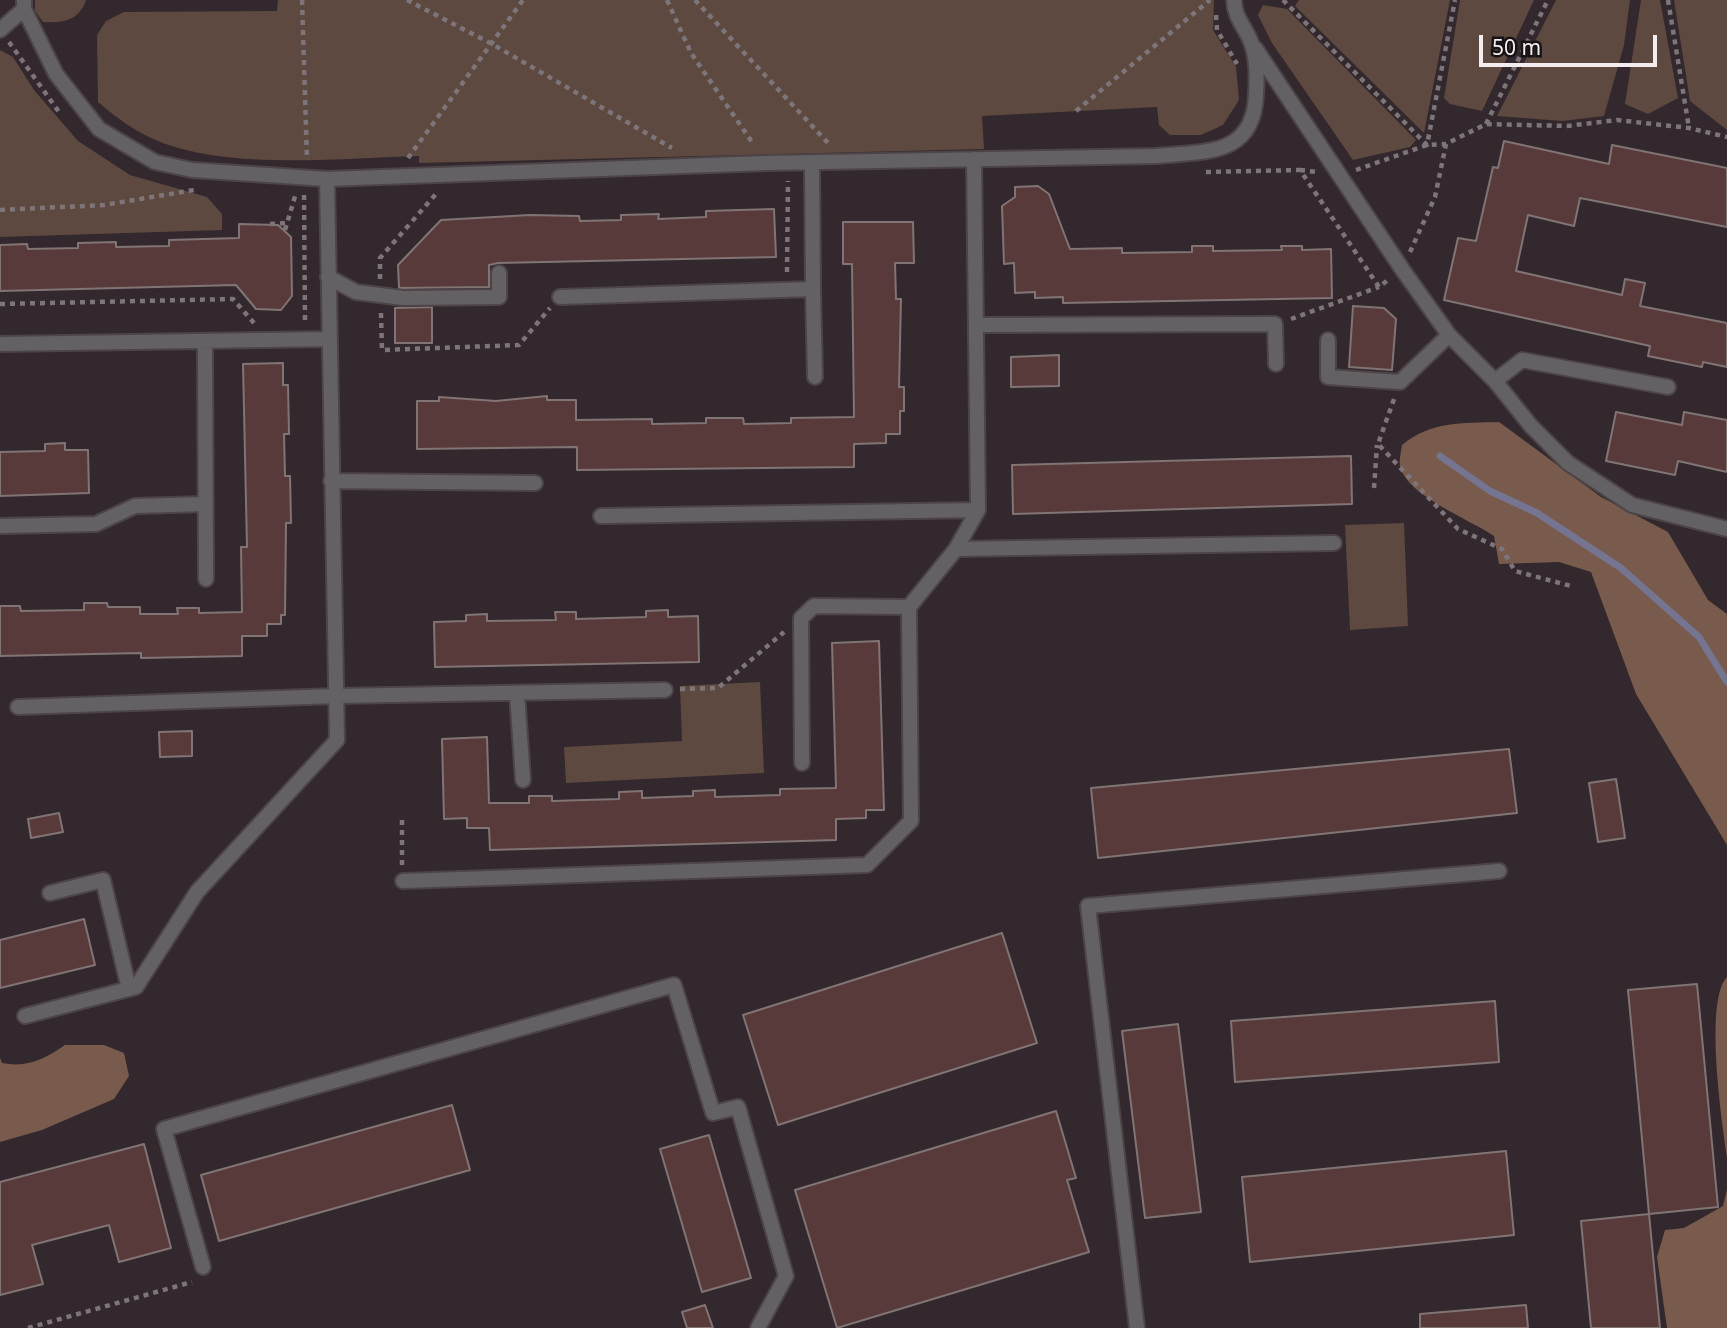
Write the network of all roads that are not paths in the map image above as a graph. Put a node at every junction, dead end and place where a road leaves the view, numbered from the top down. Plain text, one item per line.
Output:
1 (1234, 0) edge
2 (24, 5) edge
3 (0, 30) edge
4 (1252, 44) junction
5 (974, 159) junction
6 (812, 163) junction
7 (327, 179) junction
8 (499, 273) dead end
9 (328, 277) junction
10 (813, 289) junction
11 (560, 297) dead end
12 (976, 325) junction
13 (1449, 335) junction
14 (328, 339) junction
15 (1328, 340) dead end
16 (205, 341) junction
17 (0, 344) edge
18 (1276, 363) dead end
19 (815, 377) dead end
20 (1495, 381) junction
21 (1668, 387) dead end
22 (331, 481) junction
23 (535, 484) dead end
24 (205, 504) junction
25 (978, 510) junction
26 (601, 516) dead end
27 (0, 526) edge
28 (1727, 528) edge
29 (1334, 543) dead end
30 (956, 549) junction
31 (206, 579) dead end
32 (909, 607) junction
33 (665, 690) road end
34 (517, 693) junction
35 (336, 696) junction
36 (18, 707) dead end
37 (802, 763) dead end
38 (523, 780) dead end
39 (1499, 871) dead end
40 (402, 875) road end
41 (50, 893) dead end
42 (129, 989) junction
43 (24, 1016) dead end
44 (203, 1267) road end
45 (758, 1328) edge
46 (1137, 1328) edge

1 - 4 lane
2 - 3 lane
2 - 7 lane
4 - 5 lane
4 - 13 lane
5 - 6 lane
5 - 12 lane
6 - 7 lane
6 - 10 lane
7 - 9 lane
8 - 9 lane
9 - 14 lane
10 - 11 lane
10 - 19 lane
12 - 18 lane
12 - 25 lane
13 - 15 lane
13 - 20 lane
14 - 16 lane
14 - 22 lane
16 - 17 lane
16 - 24 lane
20 - 21 lane
20 - 28 lane
22 - 23 lane
22 - 35 lane
24 - 27 lane
24 - 31 lane
25 - 26 lane
25 - 30 lane
29 - 30 lane
30 - 32 lane
32 - 37 lane
32 - 40 lane
33 - 34 lane
34 - 35 lane
34 - 38 lane
35 - 36 lane
35 - 42 lane
39 - 46 lane
41 - 42 lane
42 - 43 lane
44 - 45 lane

